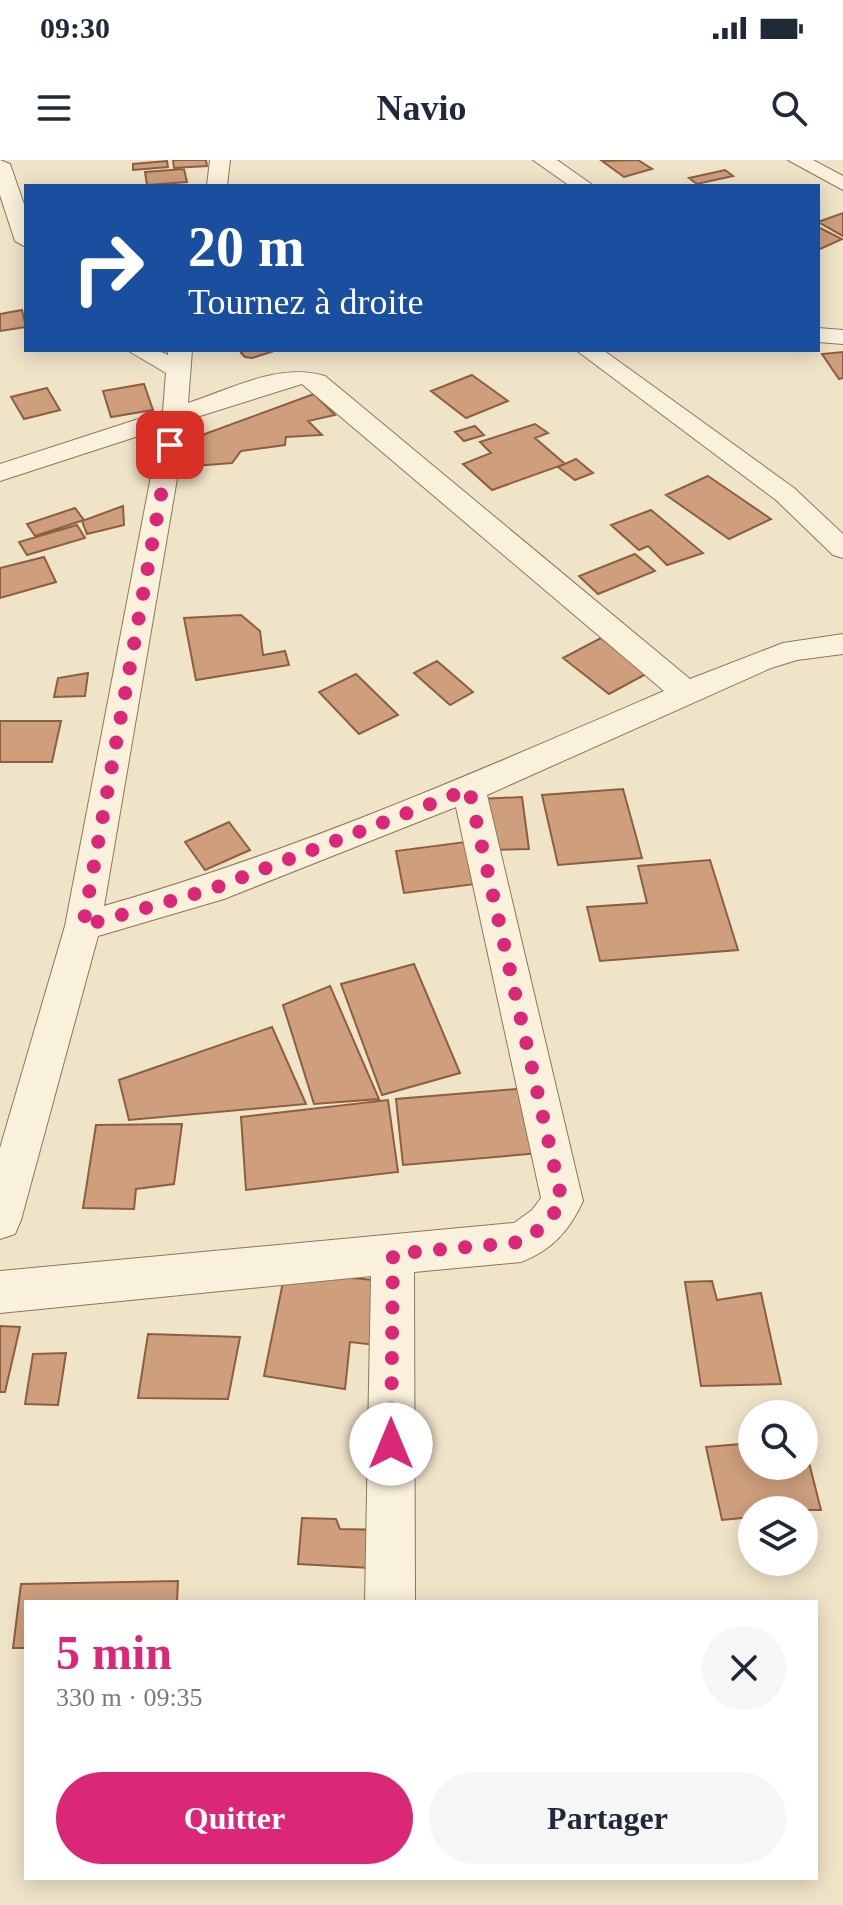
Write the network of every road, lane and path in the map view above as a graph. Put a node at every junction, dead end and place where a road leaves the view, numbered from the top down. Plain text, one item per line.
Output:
1 (7, 160) edge
2 (220, 160) edge
3 (543, 160) edge
4 (798, 160) edge
5 (0, 163) edge
6 (217, 184) edge
7 (581, 184) edge
8 (843, 184) edge
9 (24, 235) edge
10 (820, 335) edge
11 (843, 337) edge
12 (147, 352) edge
13 (591, 352) edge
14 (178, 360) edge
15 (175, 415) junction
16 (0, 473) edge
17 (843, 549) edge
18 (843, 644) edge
19 (688, 694) junction
20 (469, 789) junction
21 (83, 926) junction
22 (0, 1220) edge
23 (393, 1254) junction
24 (0, 1292) edge
25 (390, 1600) edge

1 - 5 street
2 - 6 street
3 - 7 street
4 - 8 street
5 - 9 street
10 - 11 street
12 - 14 street
13 - 17 street
14 - 15 street
15 - 16 street
15 - 19 street
15 - 21 street
18 - 19 street
19 - 20 street
20 - 21 street
20 - 23 street
21 - 22 street
23 - 24 street
23 - 25 street

